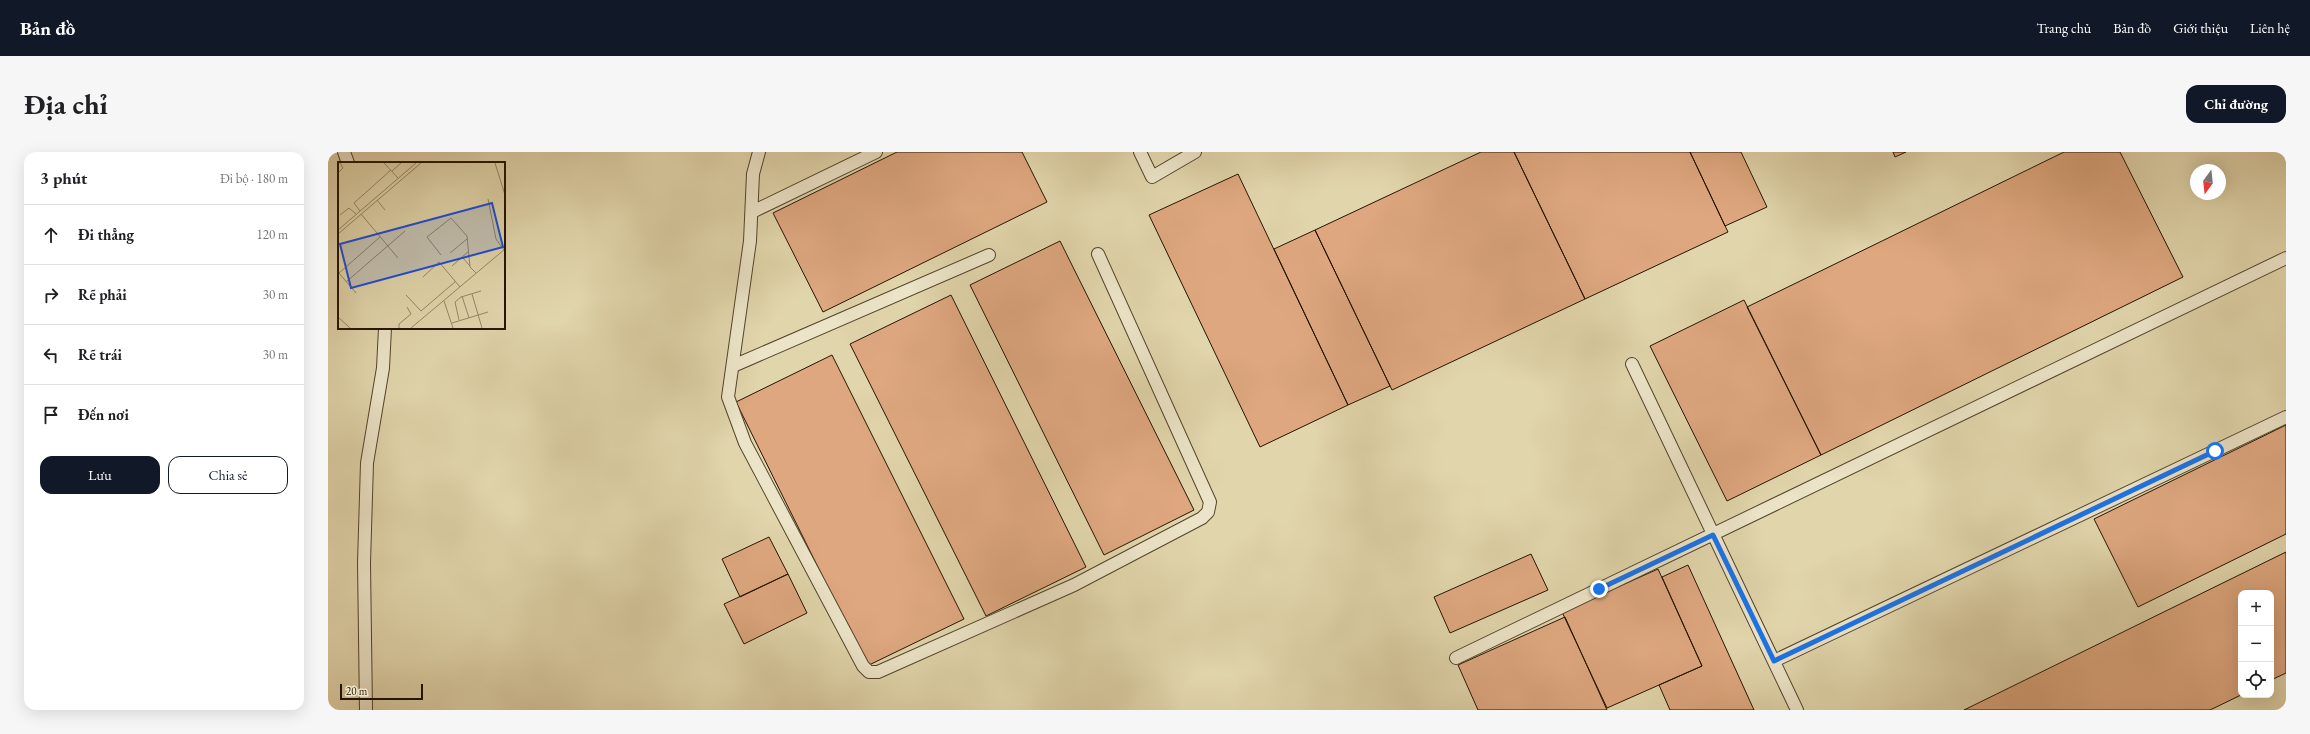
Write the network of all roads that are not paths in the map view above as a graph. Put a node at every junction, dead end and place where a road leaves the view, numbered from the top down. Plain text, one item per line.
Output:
1 (344, 152) edge
2 (759, 152) edge
3 (876, 152) edge
4 (1140, 152) edge
5 (1195, 152) edge
6 (850, 157) edge
7 (348, 162) edge
8 (752, 212) junction
9 (1098, 254) dead end
10 (989, 255) dead end
11 (2286, 258) edge
12 (385, 329) edge
13 (1632, 364) dead end
14 (733, 366) junction
15 (2286, 417) edge
16 (1713, 535) junction
17 (1456, 658) dead end
18 (1774, 661) junction
19 (366, 710) edge
20 (1797, 710) edge

1 - 7 lane
2 - 8 lane
3 - 6 lane
4 - 5 lane
6 - 8 lane
8 - 14 lane
9 - 14 lane
10 - 14 lane
11 - 16 lane
12 - 19 lane
13 - 16 lane
15 - 18 lane
16 - 17 lane
16 - 18 lane
18 - 20 lane

